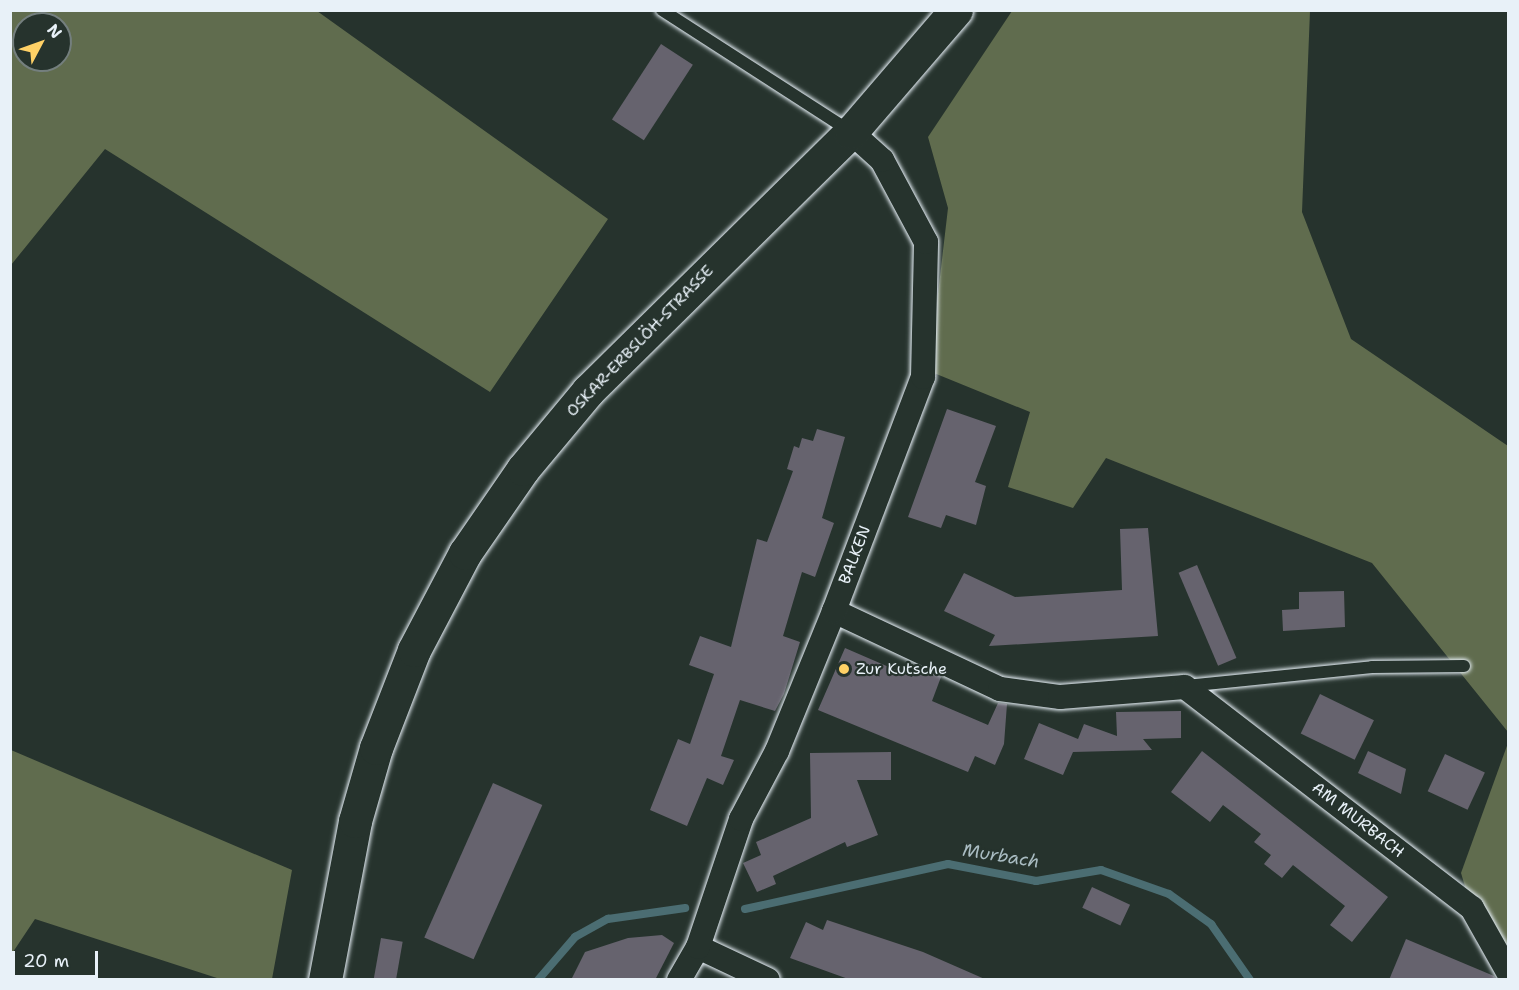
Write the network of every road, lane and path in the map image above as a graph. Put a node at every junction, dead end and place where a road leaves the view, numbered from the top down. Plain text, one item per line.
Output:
1 (662, 10) edge
2 (956, 10) edge
3 (851, 132) junction
4 (834, 611) junction
5 (1464, 666) dead end
6 (1185, 687) junction
7 (698, 947) junction
8 (1509, 972) edge
9 (325, 980) edge
10 (679, 980) edge
11 (768, 980) edge

1 - 3 lane
2 - 3 main road, OSKAR-ERBSLÖH-STRASSE
3 - 4 street, BALKEN
3 - 9 main road, OSKAR-ERBSLÖH-STRASSE
4 - 6 street
4 - 7 street, BALKEN
5 - 6 lane
6 - 8 street, AM MURBACH
7 - 10 street, BALKEN
7 - 11 street

